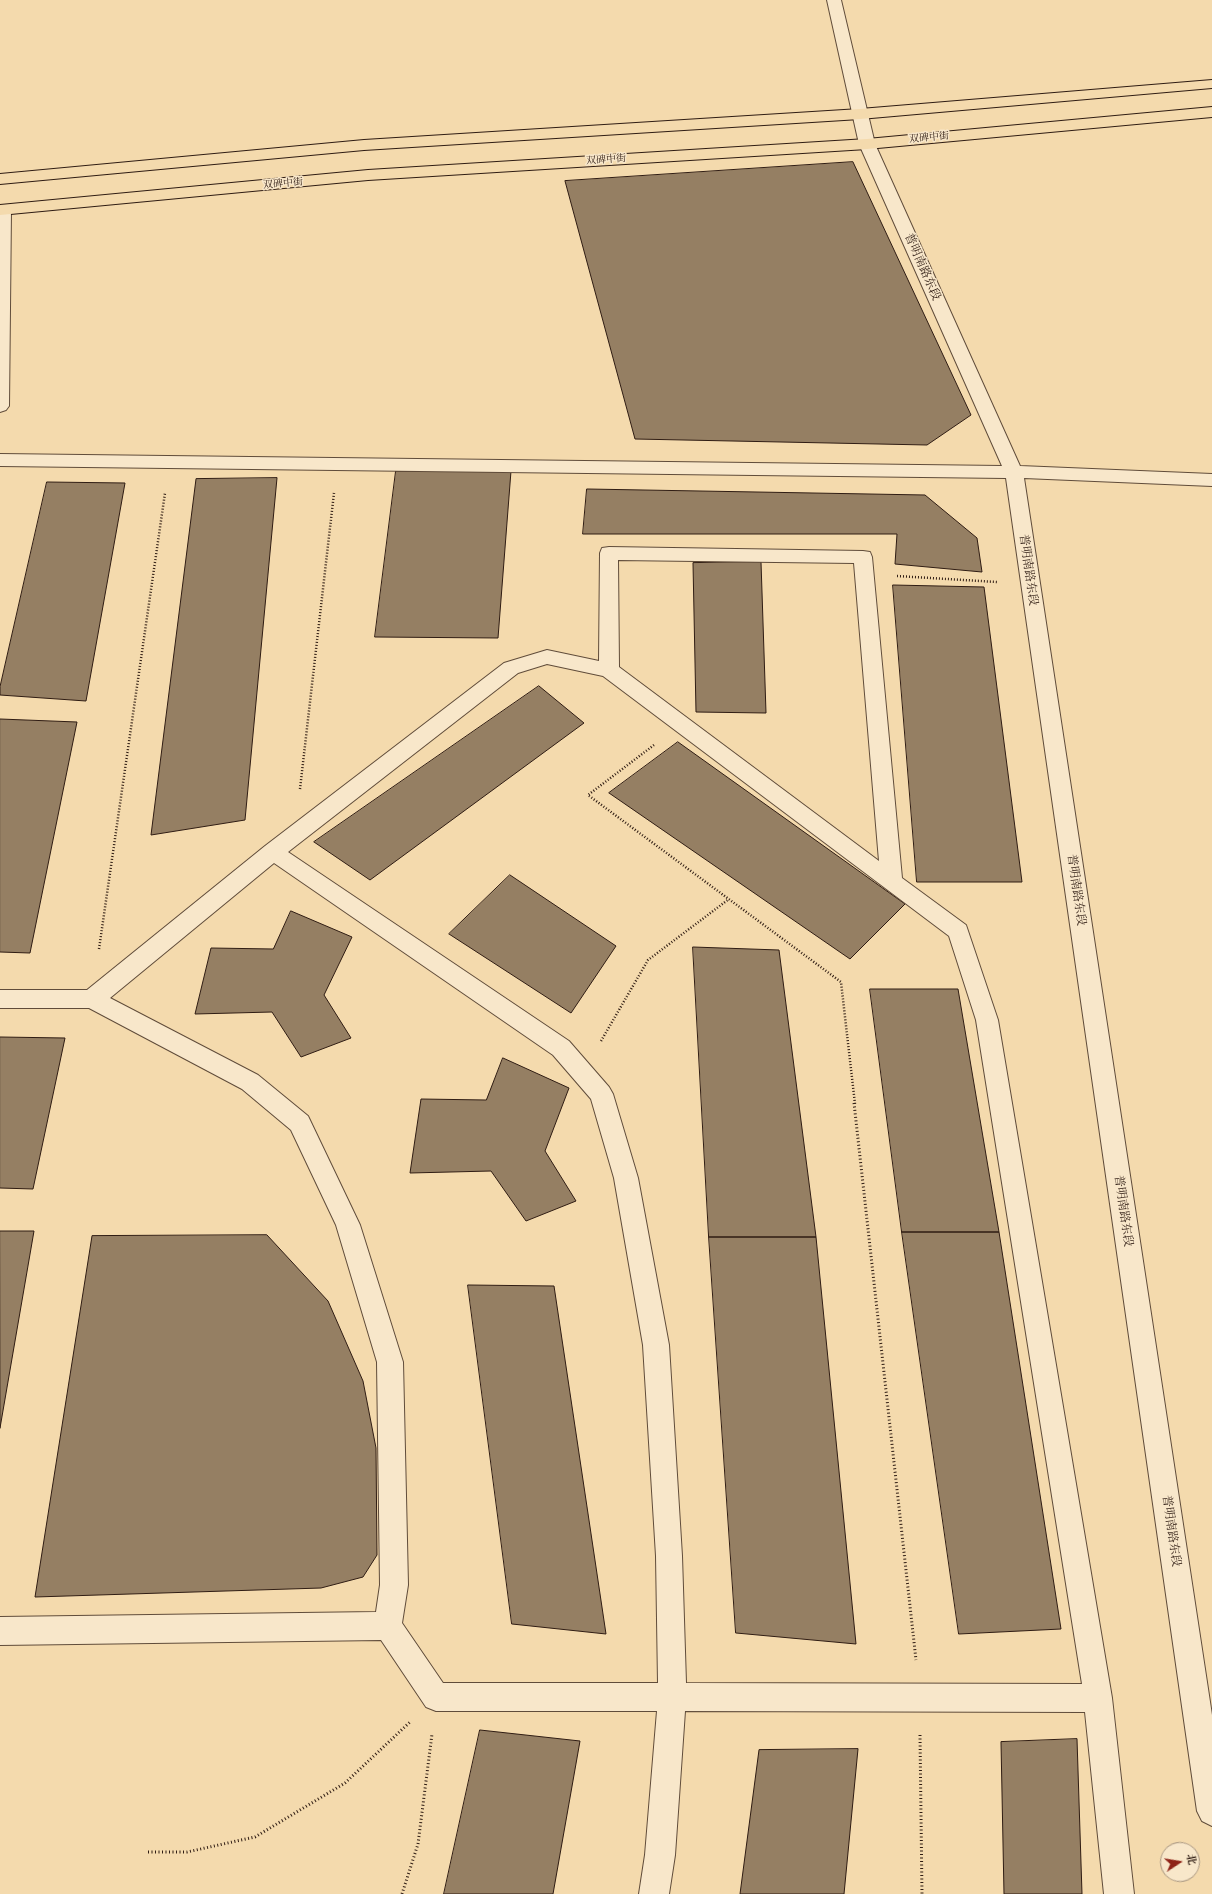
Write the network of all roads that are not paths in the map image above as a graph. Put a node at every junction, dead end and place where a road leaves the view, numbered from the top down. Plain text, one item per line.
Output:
1 (834, 0) edge
2 (1212, 84) edge
3 (1212, 112) edge
4 (860, 114) junction
5 (866, 144) junction
6 (0, 179) edge
7 (2, 210) edge
8 (0, 406) edge
9 (0, 460) edge
10 (1014, 472) junction
11 (1212, 480) edge
12 (609, 670) junction
13 (273, 852) junction
14 (892, 882) junction
15 (0, 999) edge
16 (92, 999) junction
17 (388, 1626) junction
18 (0, 1631) edge
19 (672, 1698) junction
20 (1098, 1698) junction
21 (1212, 1811) edge
22 (654, 1894) edge
23 (1119, 1894) edge

1 - 4 street, 普明南路东段
2 - 4 main road
3 - 5 main road, 双碑中街
4 - 5 street, 普明南路东段
4 - 6 main road
5 - 7 main road, 双碑中街
5 - 10 street, 普明南路东段
7 - 8 street
9 - 10 street
10 - 11 street
10 - 21 street, 普明南路东段
12 - 13 street
12 - 14 street
12 - 14 street
13 - 16 street
13 - 19 street
14 - 20 street
15 - 16 street
16 - 17 street
17 - 18 street
17 - 19 street
19 - 20 street
19 - 22 street
20 - 23 street

